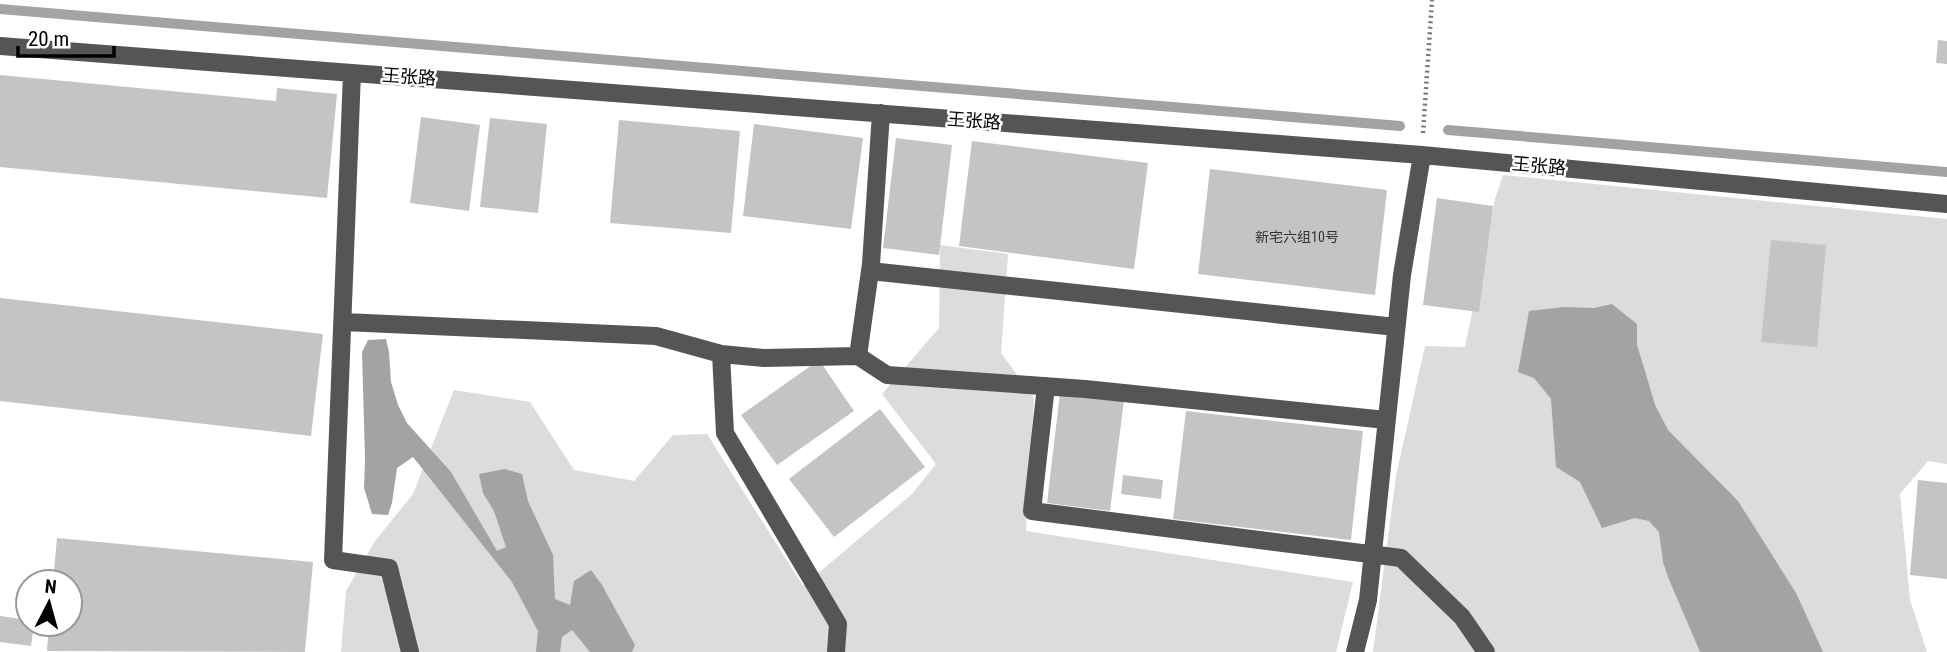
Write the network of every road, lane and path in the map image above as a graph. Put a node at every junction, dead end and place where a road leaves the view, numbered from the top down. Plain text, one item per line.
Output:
1 (1432, 0) edge
2 (0, 46) edge
3 (352, 73) junction
4 (881, 113) junction
5 (1422, 155) junction
6 (1947, 204) edge
7 (870, 271) junction
8 (344, 322) junction
9 (1396, 327) junction
10 (721, 354) junction
11 (858, 356) junction
12 (1046, 386) junction
13 (1386, 420) junction
14 (1372, 555) junction
15 (410, 652) edge
16 (836, 652) edge
17 (1355, 652) edge
18 (1486, 652) edge

1 - 5 path
2 - 3 street, 王张路
3 - 4 street, 王张路
3 - 8 street
4 - 5 street, 王张路
4 - 7 street
5 - 6 street, 王张路
5 - 9 street
7 - 9 street
7 - 11 street
8 - 10 street
8 - 15 street
9 - 13 street
10 - 11 street
10 - 16 street
11 - 12 street
12 - 13 street
12 - 14 street
13 - 14 street
14 - 17 street
14 - 18 street

